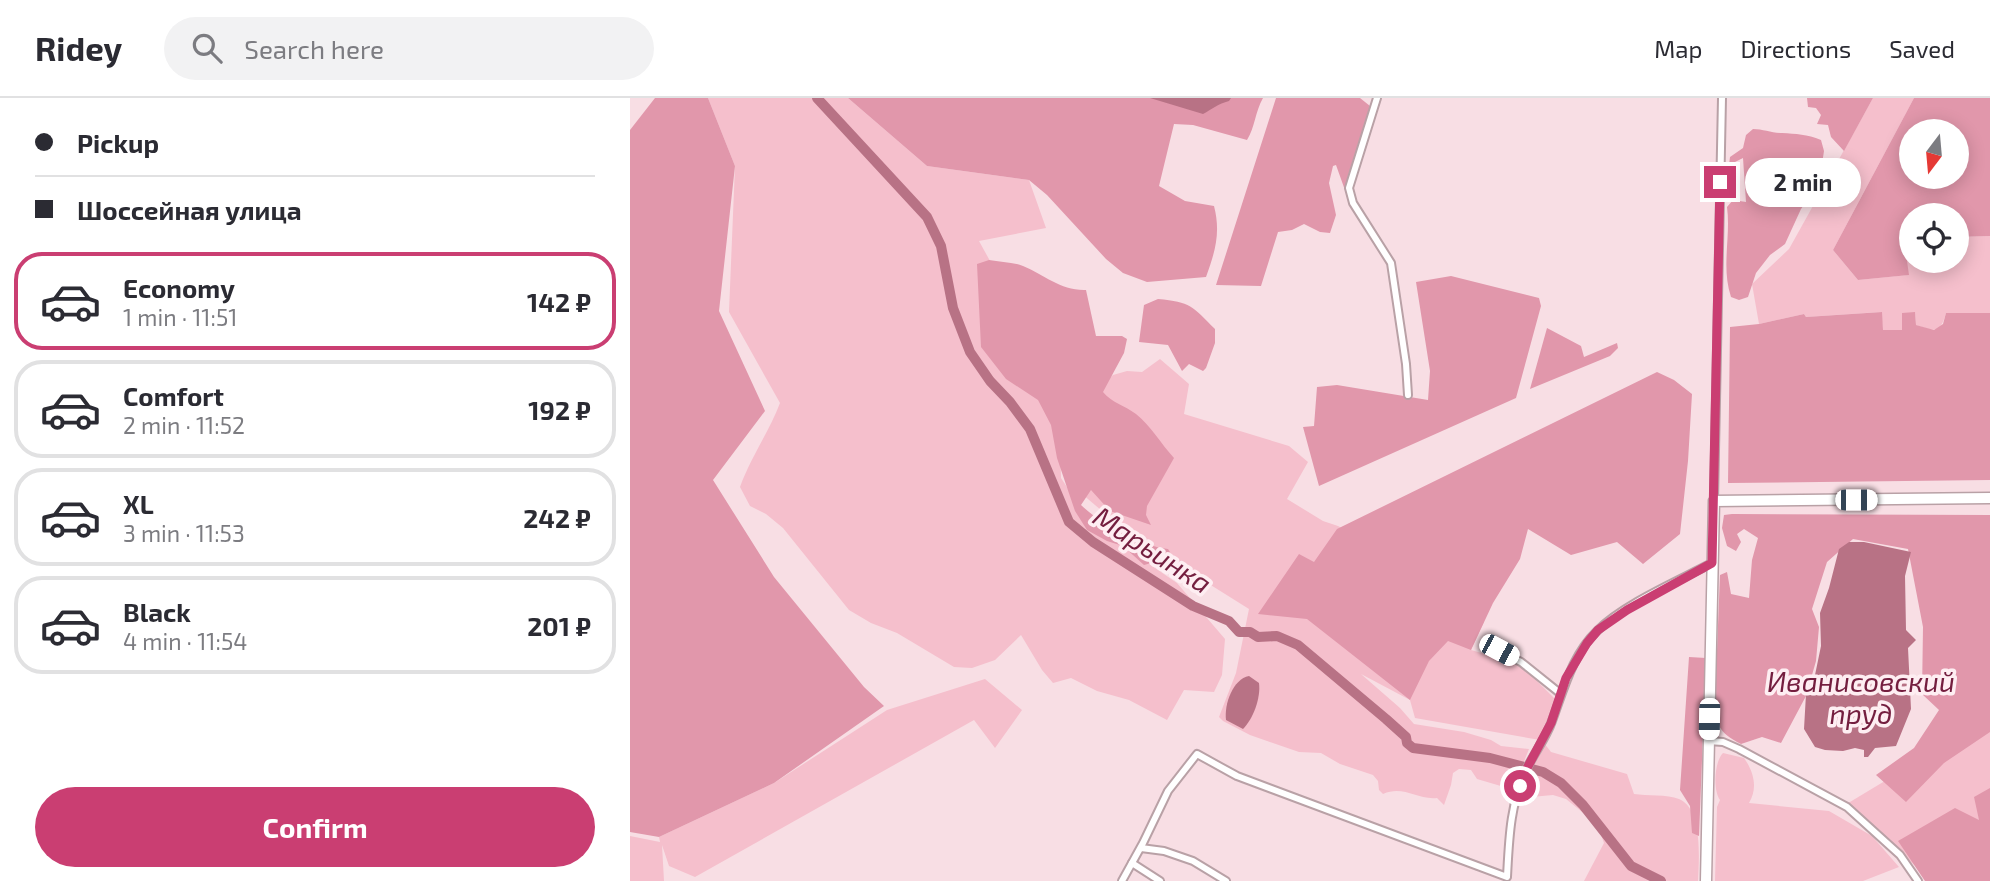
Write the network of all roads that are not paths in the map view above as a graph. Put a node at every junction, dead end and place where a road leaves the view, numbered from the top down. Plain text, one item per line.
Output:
1 (1377, 98) edge
2 (1722, 98) edge
3 (1408, 395) dead end
4 (1990, 498) edge
5 (1714, 501) junction
6 (1712, 563) junction
7 (1493, 648) dead end
8 (1561, 694) junction
9 (1708, 741) junction
10 (1141, 848) junction
11 (1132, 863) junction
12 (1507, 879) edge
13 (1122, 881) edge
14 (1160, 881) edge
15 (1226, 881) edge
16 (1706, 881) edge
17 (1918, 881) edge

1 - 3 street
2 - 5 street
4 - 5 highway
5 - 6 highway
6 - 8 street
6 - 9 highway
7 - 8 street
8 - 12 street
9 - 16 highway
9 - 17 street
10 - 11 street
10 - 12 street
10 - 15 street
11 - 13 street
11 - 14 street

